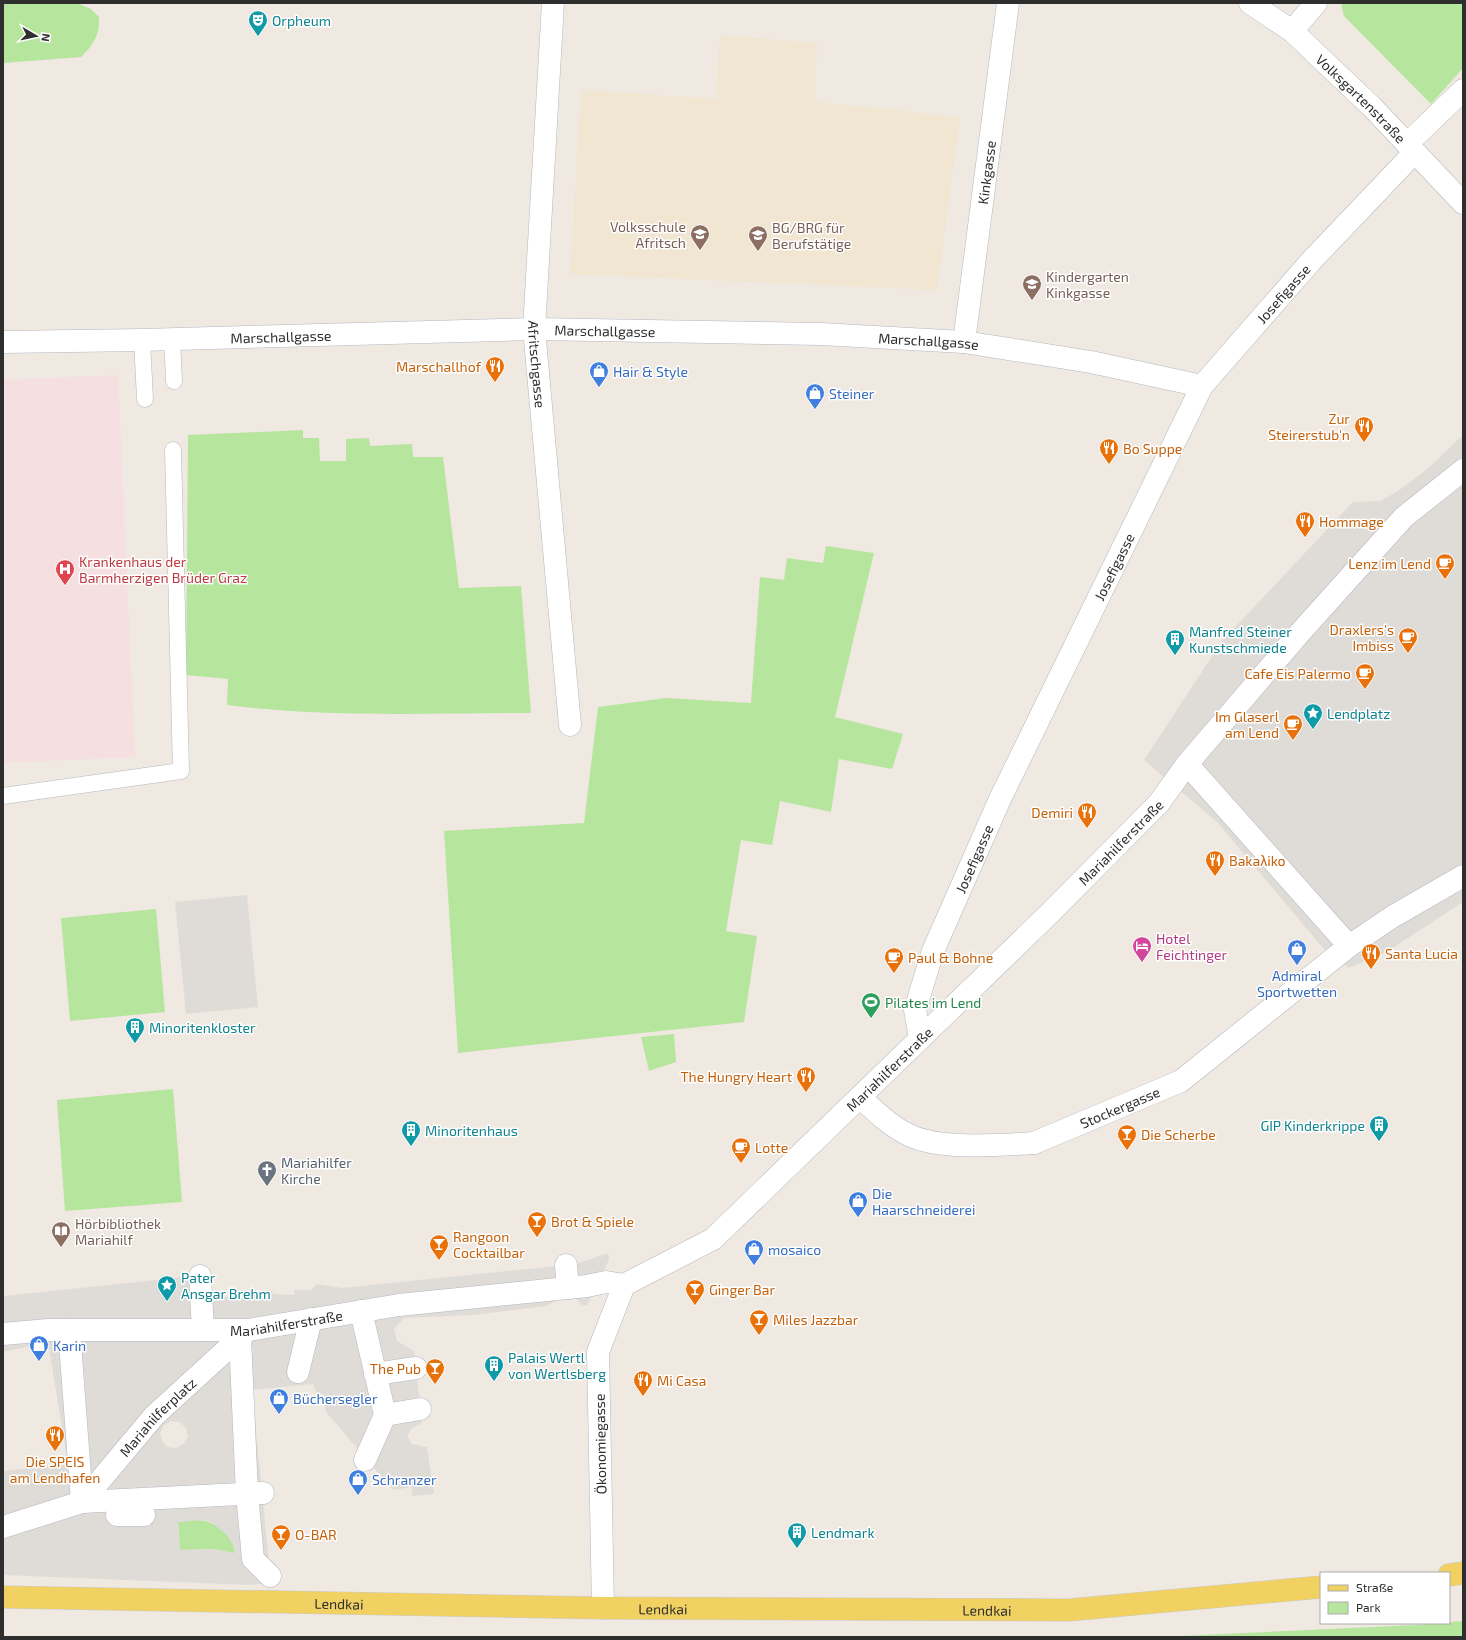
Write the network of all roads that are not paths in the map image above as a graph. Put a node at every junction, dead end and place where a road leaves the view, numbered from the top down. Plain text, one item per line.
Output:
1 (553, 3) edge
2 (1008, 3) edge
3 (1250, 3) edge
4 (1316, 3) edge
5 (1292, 32) junction
6 (1463, 90) edge
7 (1410, 149) junction
8 (1463, 203) edge
9 (534, 329) junction
10 (172, 339) junction
11 (142, 340) junction
12 (3, 342) edge
13 (964, 342) junction
14 (174, 381) dead end
15 (1202, 386) junction
16 (145, 399) dead end
17 (173, 450) dead end
18 (1463, 470) edge
19 (570, 725) dead end
20 (1188, 764) junction
21 (3, 796) edge
22 (1463, 876) edge
23 (1349, 946) junction
24 (920, 1038) junction
25 (860, 1097) junction
26 (566, 1265) dead end
27 (200, 1276) dead end
28 (624, 1286) junction
29 (568, 1288) junction
30 (361, 1311) junction
31 (312, 1319) junction
32 (69, 1330) junction
33 (204, 1330) junction
34 (3, 1334) edge
35 (244, 1334) junction
36 (416, 1368) dead end
37 (298, 1372) dead end
38 (375, 1374) junction
39 (420, 1409) dead end
40 (385, 1415) junction
41 (365, 1460) dead end
42 (255, 1493) junction
43 (82, 1502) junction
44 (3, 1527) edge
45 (1463, 1573) edge
46 (1450, 1575) edge
47 (270, 1576) dead end
48 (1320, 1587) edge
49 (3, 1597) edge
50 (603, 1608) junction

1 - 9 street, Afritschgasse
2 - 13 street, Kinkgasse
3 - 5 street, Volksgartenstraße
4 - 5 street
5 - 7 street, Volksgartenstraße
6 - 7 street, Josefigasse
7 - 8 street, Volksgartenstraße
7 - 15 street, Josefigasse
9 - 10 street, Marschallgasse
9 - 13 street, Marschallgasse
9 - 19 street, Afritschgasse
10 - 11 street, Marschallgasse
10 - 14 lane
11 - 12 street, Marschallgasse
11 - 16 lane
13 - 15 street, Marschallgasse
15 - 24 street, Josefigasse
17 - 21 lane
18 - 20 street
20 - 23 street
20 - 24 street, Mariahilferstraße
22 - 23 street
23 - 25 street, Stockergasse
24 - 25 street, Mariahilferstraße
25 - 28 street, Mariahilferstraße
26 - 29 street
27 - 33 street
28 - 29 street, Mariahilferstraße
28 - 50 street, Ökonomiegasse
29 - 30 street, Mariahilferstraße
30 - 31 street, Mariahilferstraße
30 - 38 street
31 - 35 street, Mariahilferstraße
31 - 37 street
32 - 33 street, Mariahilferstraße
32 - 34 street, Mariahilferstraße
32 - 43 street
33 - 35 street, Mariahilferstraße
35 - 42 street
35 - 43 street, Mariahilferplatz
36 - 38 street
38 - 40 street
39 - 40 street
40 - 41 street
42 - 43 street
42 - 47 street
43 - 44 street
45 - 46 main road
48 - 50 main road, Lendkai
49 - 50 main road, Lendkai

